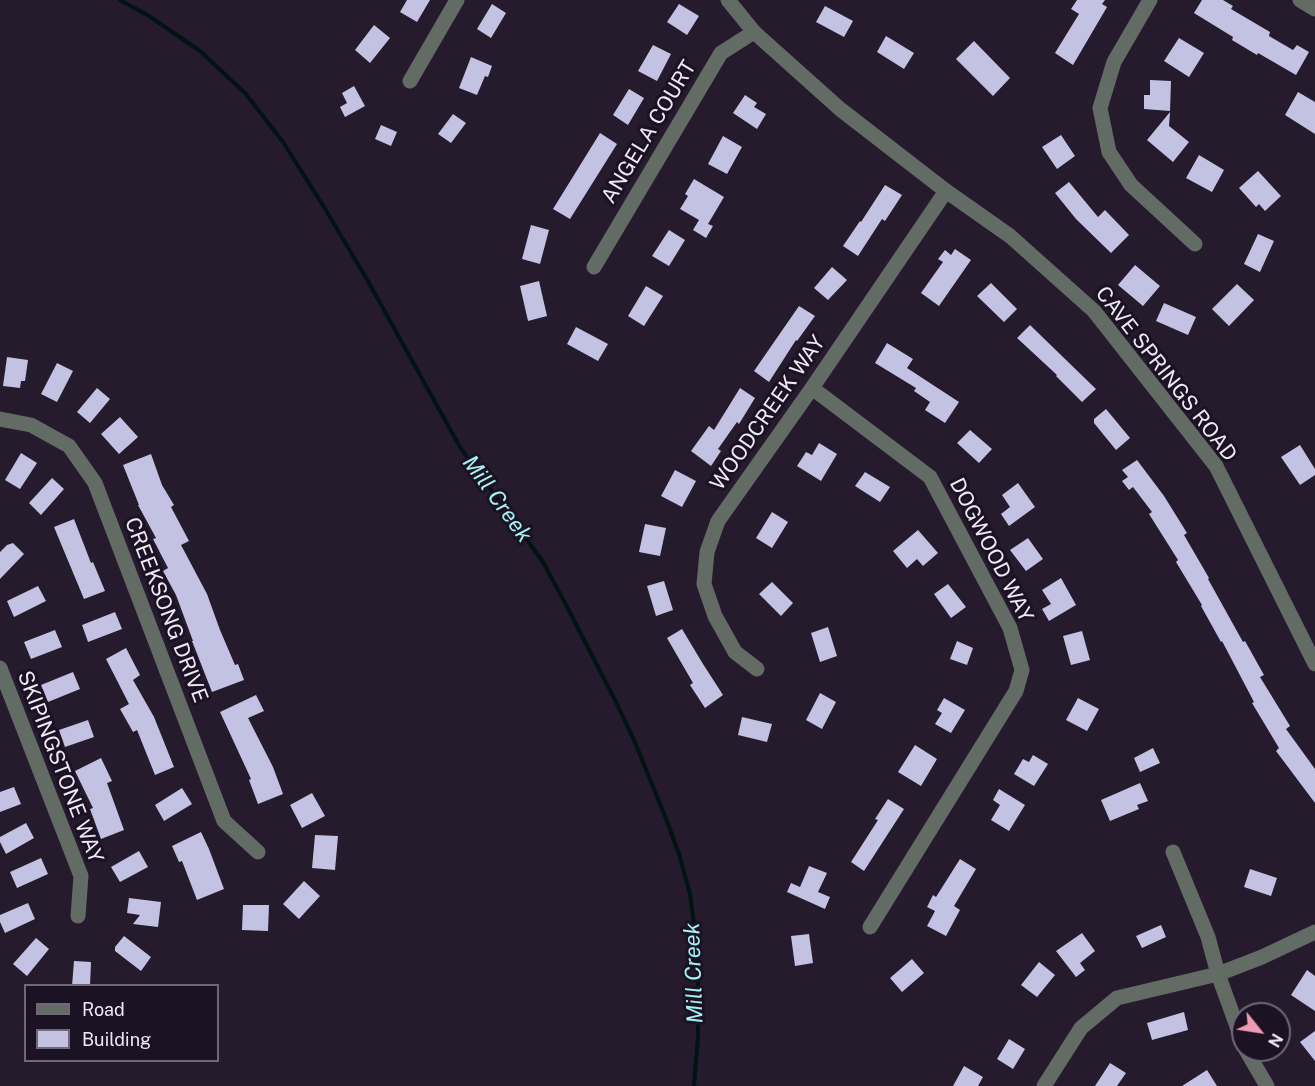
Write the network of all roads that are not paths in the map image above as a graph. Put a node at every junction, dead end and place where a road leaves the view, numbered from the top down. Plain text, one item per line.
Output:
1 (457, 0) edge
2 (728, 0) edge
3 (1150, 0) edge
4 (1300, 0) edge
5 (1315, 9) edge
6 (754, 32) junction
7 (410, 81) dead end
8 (946, 191) junction
9 (1195, 244) dead end
10 (594, 267) dead end
11 (812, 388) junction
12 (0, 419) edge
13 (1315, 664) edge
14 (0, 668) edge
15 (757, 669) dead end
16 (258, 852) dead end
17 (1173, 852) dead end
18 (78, 916) dead end
19 (870, 927) dead end
20 (1315, 932) edge
21 (1218, 974) junction
22 (1231, 1010) edge
23 (1253, 1062) edge
24 (1044, 1086) edge
25 (1267, 1086) edge

1 - 7 street
2 - 6 street, CAVE SPRINGS ROAD
3 - 9 street
4 - 5 street
6 - 8 street, CAVE SPRINGS ROAD
6 - 10 street, ANGELA COURT
8 - 11 street, WOODCREEK WAY
8 - 13 street, CAVE SPRINGS ROAD
11 - 15 street, WOODCREEK WAY
11 - 19 street, DOGWOOD WAY
12 - 16 street, CREEKSONG DRIVE
14 - 18 street, SKIPINGSTONE WAY
17 - 21 street
20 - 21 street
21 - 22 street
21 - 24 street
23 - 25 street

